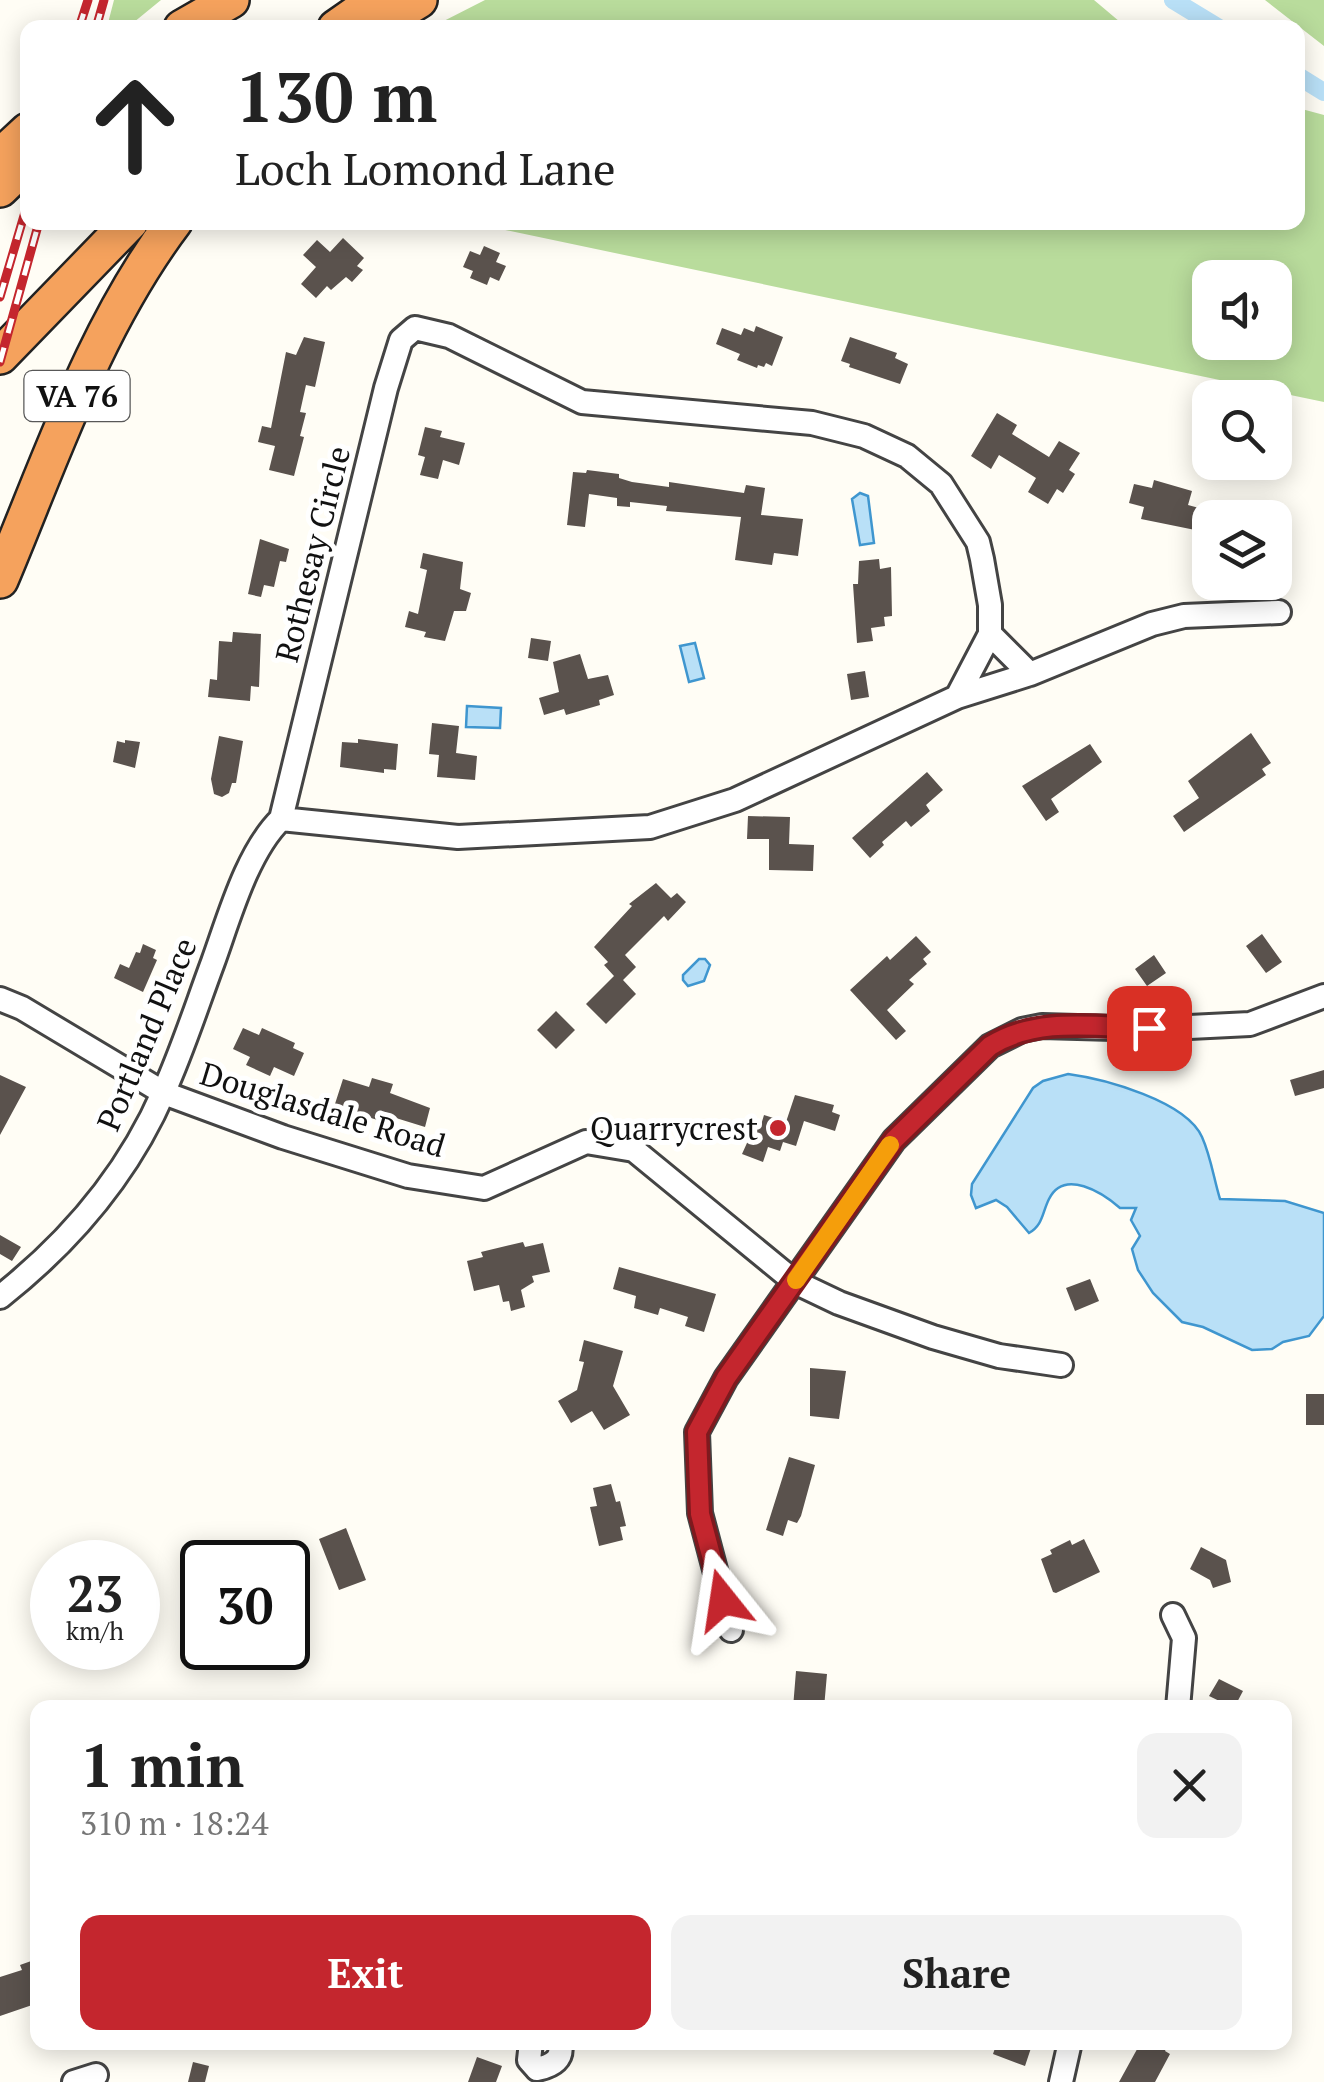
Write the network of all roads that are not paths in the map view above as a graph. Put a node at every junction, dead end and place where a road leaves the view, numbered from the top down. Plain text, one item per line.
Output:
1 (230, 0) edge
2 (376, 0) edge
3 (420, 0) edge
4 (196, 20) edge
5 (347, 20) edge
6 (387, 20) edge
7 (20, 138) edge
8 (0, 157) edge
9 (20, 170) edge
10 (0, 190) edge
11 (122, 230) edge
12 (168, 230) edge
13 (0, 356) edge
14 (0, 580) edge
15 (1279, 612) dead end
16 (990, 634) junction
17 (1030, 674) junction
18 (957, 698) junction
19 (281, 819) junction
20 (1324, 996) edge
21 (0, 999) edge
22 (164, 1092) junction
23 (795, 1282) junction
24 (0, 1297) edge
25 (1061, 1364) dead end
26 (1173, 1614) dead end
27 (731, 1630) dead end
28 (1179, 1700) edge
29 (530, 2050) edge
30 (560, 2050) edge
31 (1068, 2050) edge
32 (534, 2075) edge
33 (1061, 2082) edge

1 - 4 highway
2 - 5 highway
3 - 6 highway
7 - 8 highway
9 - 10 highway
11 - 13 highway
12 - 14 highway, VA 76
15 - 17 street
16 - 17 street
16 - 18 street
16 - 19 street, Rothesay Circle
17 - 18 street
18 - 19 street
19 - 22 street, Portland Place
20 - 23 street
21 - 22 street, Douglasdale Road
22 - 23 street, Douglasdale Road
22 - 24 street, Portland Place
23 - 25 street, Douglasdale Road
23 - 27 street
26 - 28 street
29 - 32 street
30 - 32 street
31 - 33 street

